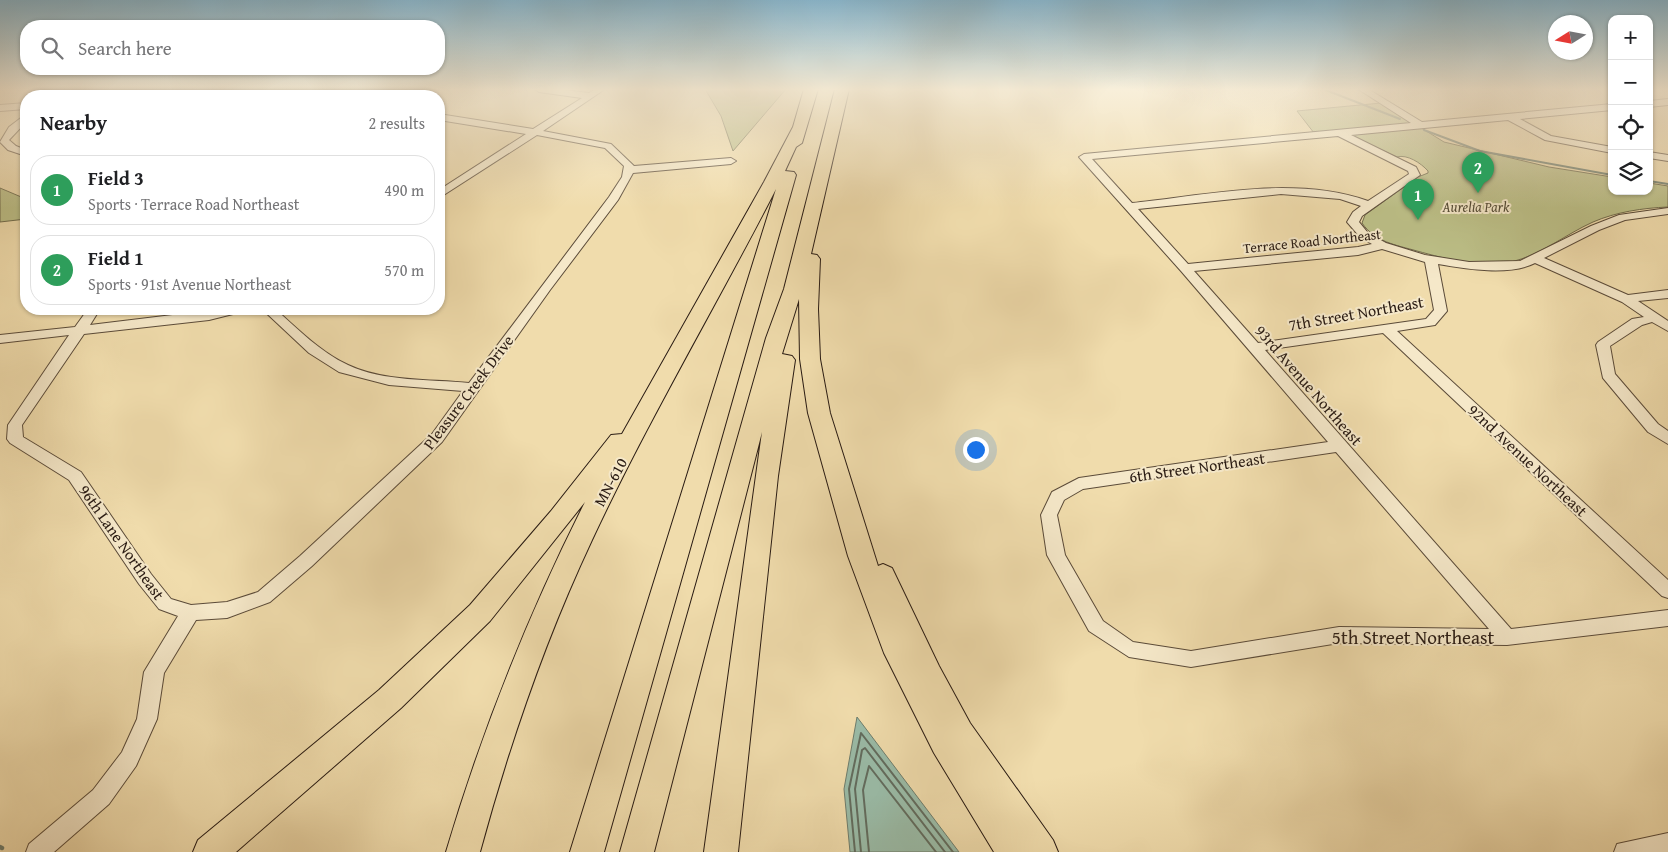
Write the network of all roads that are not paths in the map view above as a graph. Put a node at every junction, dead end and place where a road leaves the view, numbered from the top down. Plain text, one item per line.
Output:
1 (12, 129) edge
2 (514, 129) edge
3 (540, 129) edge
4 (832, 129) edge
5 (1382, 129) edge
6 (1531, 129) edge
7 (798, 130) joint
8 (534, 133) junction
9 (1340, 133) junction
10 (1608, 149) edge
11 (20, 151) edge
12 (1653, 156) edge
13 (1668, 158) edge
14 (731, 161) dead end
15 (628, 170) junction
16 (445, 191) edge
17 (815, 196) junction
18 (1368, 205) junction
19 (1128, 207) junction
20 (1668, 211) edge
21 (1382, 245) junction
22 (1431, 260) junction
23 (1536, 260) junction
24 (1185, 268) junction
25 (793, 289) junction
26 (1668, 294) edge
27 (1626, 299) junction
28 (90, 315) edge
29 (213, 315) edge
30 (275, 315) edge
31 (1654, 318) junction
32 (1668, 327) edge
33 (1388, 329) junction
34 (79, 330) junction
35 (0, 339) edge
36 (1253, 348) junction
37 (474, 388) junction
38 (659, 388) junction
39 (1668, 439) edge
40 (1340, 446) junction
41 (843, 493) junction
42 (1668, 591) edge
43 (191, 613) junction
44 (1668, 618) edge
45 (1507, 637) junction
46 (1129, 649) joint
47 (1668, 844) edge
48 (37, 852) edge
49 (210, 852) edge
50 (463, 852) edge
51 (587, 852) edge
52 (637, 852) edge
53 (721, 852) edge
54 (1015, 852) edge
55 (1041, 852) edge
56 (1625, 852) edge

1 - 11 street
2 - 8 street
3 - 8 street
4 - 17 highway
5 - 9 street
6 - 10 street
7 - 38 highway, MN-610
7 - 51 highway
8 - 15 street
8 - 16 street
9 - 18 street
9 - 19 street, 93rd Avenue Northeast
12 - 13 street
14 - 15 street
15 - 37 street, Pleasure Creek Drive
17 - 25 highway
17 - 41 highway
18 - 19 street
18 - 21 street
19 - 24 street, 93rd Avenue Northeast
20 - 23 street, Terrace Road Northeast
21 - 22 street, Terrace Road Northeast
21 - 24 street, Terrace Road Northeast
22 - 23 street, Terrace Road Northeast
22 - 33 street, 7th Street Northeast
23 - 27 street
24 - 36 street, 93rd Avenue Northeast
25 - 52 highway
25 - 53 highway
26 - 27 street
27 - 31 street
28 - 34 street, 96th Lane Northeast
29 - 34 street
30 - 37 street
31 - 32 street
31 - 39 street
33 - 36 street, 7th Street Northeast
33 - 42 street, 92nd Avenue Northeast
34 - 35 street
34 - 43 street, 96th Lane Northeast
36 - 40 street, 93rd Avenue Northeast
37 - 43 street, Pleasure Creek Drive
38 - 49 highway
38 - 50 highway, MN-610
40 - 45 street, 93rd Avenue Northeast
40 - 46 street, 6th Street Northeast
41 - 54 highway
41 - 55 highway
43 - 48 street
44 - 45 street, 5th Street Northeast
45 - 46 street, 5th Street Northeast
47 - 56 street

